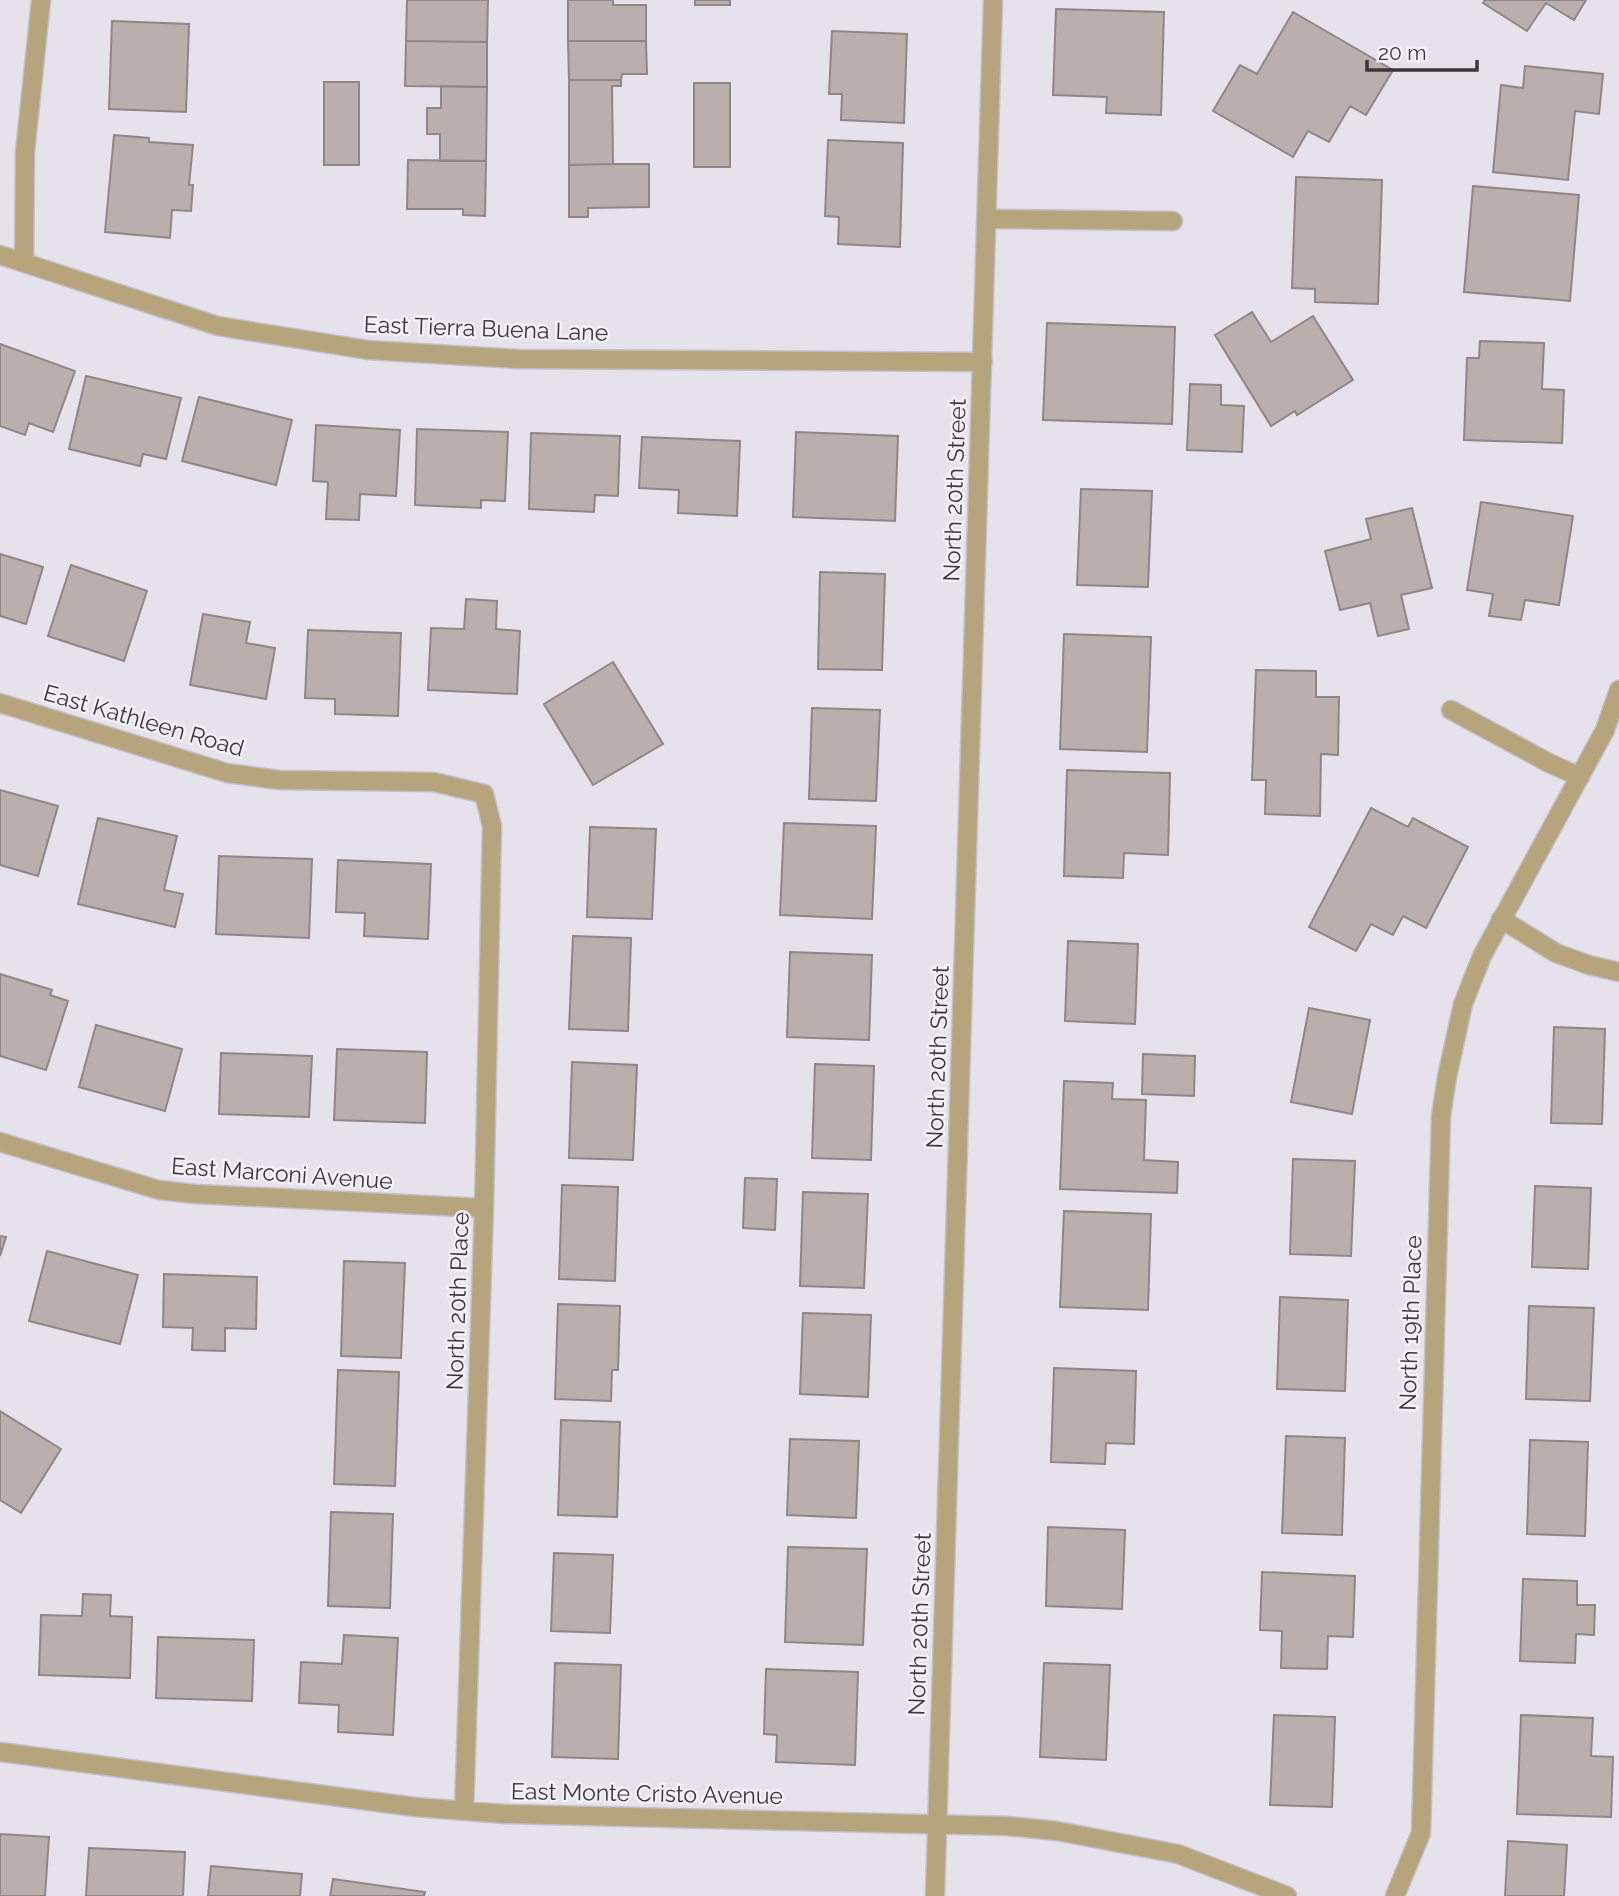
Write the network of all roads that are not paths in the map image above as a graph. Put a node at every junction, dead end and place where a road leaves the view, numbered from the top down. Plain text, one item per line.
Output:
1 (41, 0) edge
2 (993, 0) edge
3 (987, 219) junction
4 (1173, 221) dead end
5 (0, 255) edge
6 (24, 262) junction
7 (983, 362) junction
8 (1619, 690) edge
9 (0, 703) edge
10 (1451, 710) dead end
11 (1580, 777) junction
12 (484, 794) joint
13 (1501, 919) junction
14 (1619, 972) edge
15 (0, 1143) edge
16 (484, 1208) junction
17 (0, 1752) edge
18 (464, 1811) junction
19 (938, 1825) junction
20 (935, 1896) edge
21 (1287, 1896) edge
22 (1395, 1896) edge

1 - 6 street
2 - 3 street, North 20th Street
3 - 4 street
3 - 7 street, North 20th Street
5 - 6 street, East Tierra Buena Lane
6 - 7 street, East Tierra Buena Lane
7 - 19 street, North 20th Street
8 - 11 street, North 19th Place
9 - 12 street, East Kathleen Road
10 - 11 street
11 - 13 street, North 19th Place
12 - 16 street, North 20th Place
13 - 14 street
13 - 22 street, North 19th Place
15 - 16 street, East Marconi Avenue
16 - 18 street, North 20th Place
17 - 18 street, East Monte Cristo Avenue
18 - 19 street, East Monte Cristo Avenue
19 - 20 street, North 20th Street
19 - 21 street, East Monte Cristo Avenue

